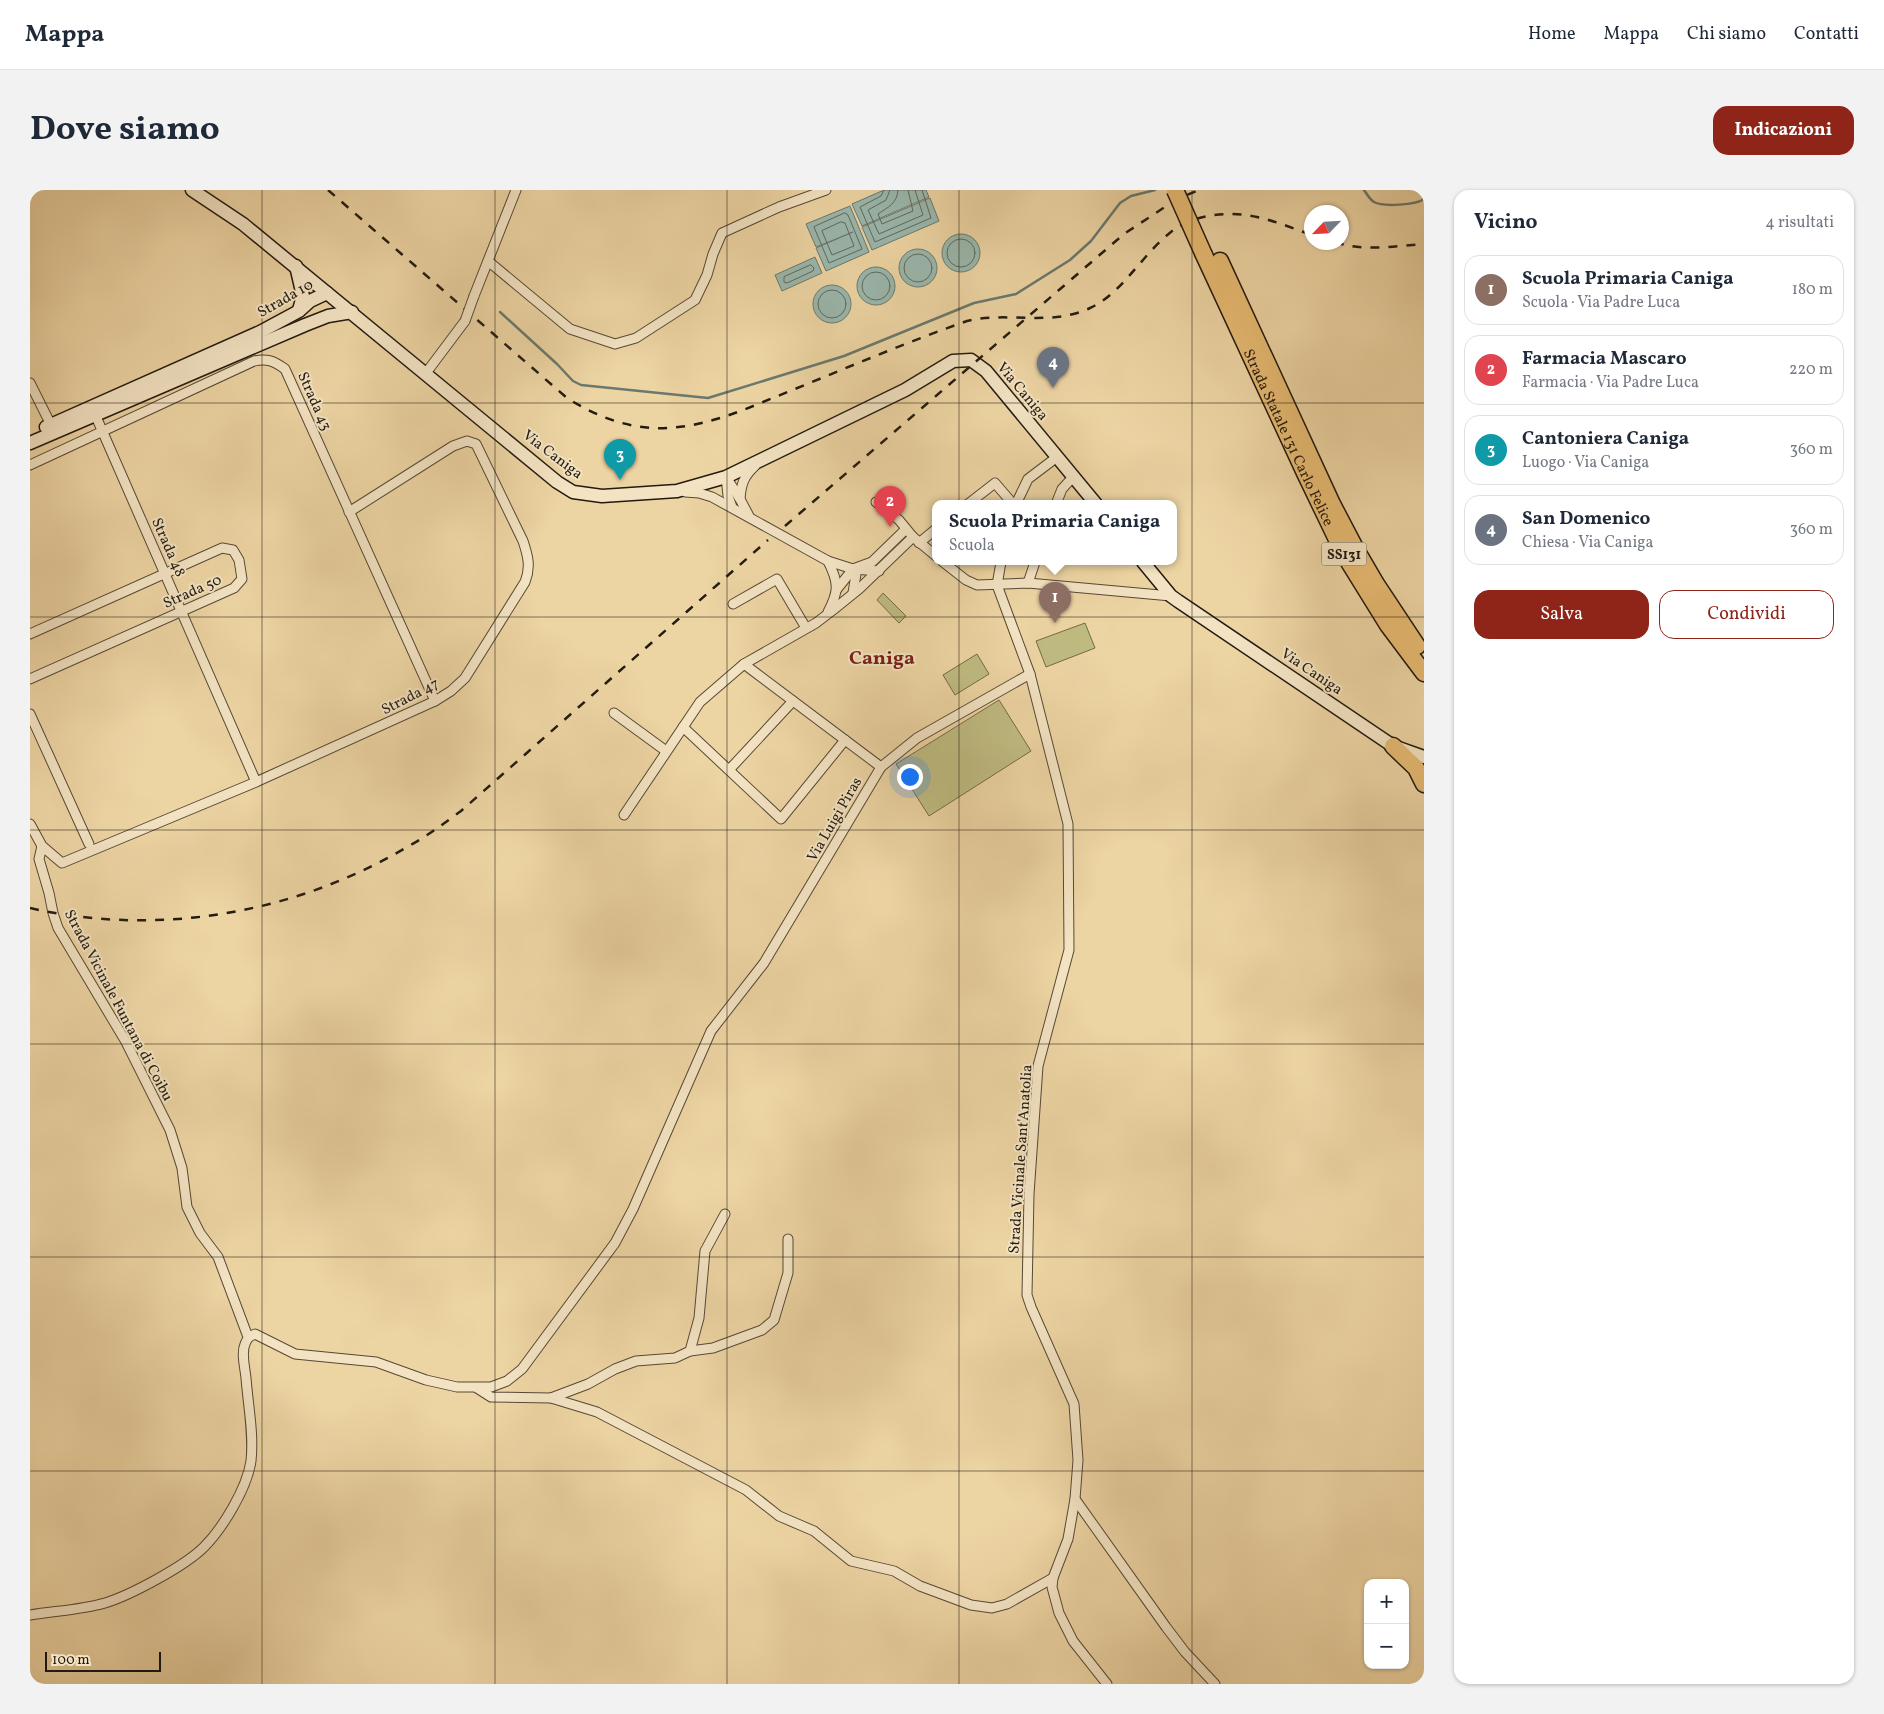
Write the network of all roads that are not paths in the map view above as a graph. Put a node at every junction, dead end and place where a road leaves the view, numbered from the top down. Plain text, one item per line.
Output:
1 (192, 190) edge
2 (516, 190) edge
3 (826, 190) edge
4 (1175, 190) edge
5 (1188, 190) edge
6 (1210, 252) junction
7 (488, 261) junction
8 (296, 266) junction
9 (327, 293) junction
10 (299, 311) junction
11 (352, 312) junction
12 (316, 321) junction
13 (426, 373) junction
14 (30, 383) edge
15 (93, 411) junction
16 (51, 425) junction
17 (104, 432) junction
18 (30, 434) edge
19 (30, 443) edge
20 (764, 457) junction
21 (1057, 458) junction
22 (30, 465) edge
23 (726, 477) junction
24 (1073, 477) junction
25 (677, 491) junction
26 (740, 498) junction
27 (973, 500) edge
28 (1011, 500) edge
29 (1017, 500) edge
30 (1058, 500) edge
31 (1093, 500) edge
32 (876, 502) dead end
33 (732, 507) junction
34 (349, 512) junction
35 (749, 516) junction
36 (906, 528) junction
37 (932, 531) edge
38 (916, 540) junction
39 (932, 553) edge
40 (828, 561) junction
41 (947, 565) edge
42 (1000, 565) edge
43 (1033, 565) edge
44 (1146, 565) edge
45 (853, 569) junction
46 (878, 571) junction
47 (166, 573) junction
48 (1028, 583) junction
49 (997, 585) junction
50 (837, 589) junction
51 (853, 593) junction
52 (1172, 596) junction
53 (734, 604) dead end
54 (182, 611) junction
55 (826, 615) junction
56 (806, 628) junction
57 (30, 634) edge
58 (744, 664) junction
59 (1421, 664) edge
60 (1030, 674) junction
61 (30, 679) edge
62 (435, 701) junction
63 (794, 701) junction
64 (614, 713) dead end
65 (30, 714) edge
66 (682, 727) junction
67 (845, 740) junction
68 (1393, 746) junction
69 (666, 751) junction
70 (1424, 757) edge
71 (881, 767) junction
72 (730, 770) junction
73 (256, 782) junction
74 (1424, 784) edge
75 (624, 814) dead end
76 (30, 824) edge
77 (89, 844) dead end
78 (42, 846) junction
79 (725, 1214) dead end
80 (788, 1239) dead end
81 (248, 1337) junction
82 (690, 1351) junction
83 (477, 1388) junction
84 (552, 1398) junction
85 (1075, 1499) junction
86 (1053, 1578) junction
87 (30, 1615) edge
88 (1108, 1684) edge
89 (1215, 1684) edge

1 - 8 street, Via Caniga
2 - 7 street
3 - 7 street
4 - 6 highway, Strada Statale 131 Carlo Felice / SS131, bridge
5 - 6 highway, Strada Statale 131 Carlo Felice / SS131
6 - 59 highway, Strada Statale 131 Carlo Felice / SS131
7 - 13 street, bridge
8 - 9 street, Via Caniga
8 - 10 street
9 - 10 street, Strada 10
9 - 11 street, Via Caniga
9 - 12 street, Strada 10
10 - 15 street, Strada 10
11 - 12 street
11 - 13 street, Via Caniga
12 - 15 street, Strada 10
13 - 25 street, Via Caniga
14 - 16 street
15 - 16 street, Strada 10
15 - 17 street, Strada 48
15 - 19 street, Strada 10
16 - 18 street, Strada 10
17 - 22 street, Strada 43
17 - 34 street, Strada 43
17 - 47 street, Strada 48
20 - 21 street, Via Caniga
20 - 23 street, Via Caniga
20 - 26 street
21 - 24 street, Via Caniga
21 - 29 street
23 - 25 street, Via Caniga
23 - 26 street
23 - 33 street
24 - 30 street
24 - 31 street, Via Caniga
25 - 33 street
26 - 35 street
27 - 28 street
32 - 36 street
33 - 35 street
34 - 62 street, Strada 43
34 - 62 street, Strada 47
35 - 40 street
36 - 38 street
36 - 45 street
37 - 38 street
38 - 39 street
38 - 46 street
40 - 45 street
40 - 50 street
41 - 49 street
42 - 49 street
43 - 48 street
44 - 52 street, Via Caniga
45 - 46 street
45 - 50 street
45 - 51 street
46 - 51 street
47 - 54 street, Strada 48
47 - 54 street, Strada 50
47 - 57 street, Strada 50
48 - 49 street
48 - 52 street
49 - 60 street, Strada Vicinale Sant'Anatolia
50 - 55 street
51 - 55 street
52 - 68 street, Via Caniga
53 - 56 street
54 - 61 street, Strada 50
54 - 73 street, Strada 48
55 - 56 street
56 - 58 street
58 - 63 street
58 - 66 street
60 - 71 street, Via Luigi Piras
60 - 85 street, Strada Vicinale Sant'Anatolia
62 - 73 street, Strada 47
63 - 67 street
63 - 72 street
64 - 69 street
65 - 77 street
66 - 69 street
66 - 72 street
67 - 71 street
67 - 72 street
68 - 70 street, Via Caniga
68 - 74 highway
69 - 75 street
71 - 83 street, Via Luigi Piras
73 - 78 street, Strada 47
76 - 78 street, Strada 47
78 - 81 street, Strada Vicinale Funtana di Coibu
79 - 82 street
80 - 82 street
81 - 83 street
81 - 87 street
82 - 84 street
83 - 84 street
84 - 86 street
85 - 86 street, Strada Vicinale Sant'Anatolia
85 - 89 street
86 - 88 street, Strada Vicinale Sant'Anatolia

